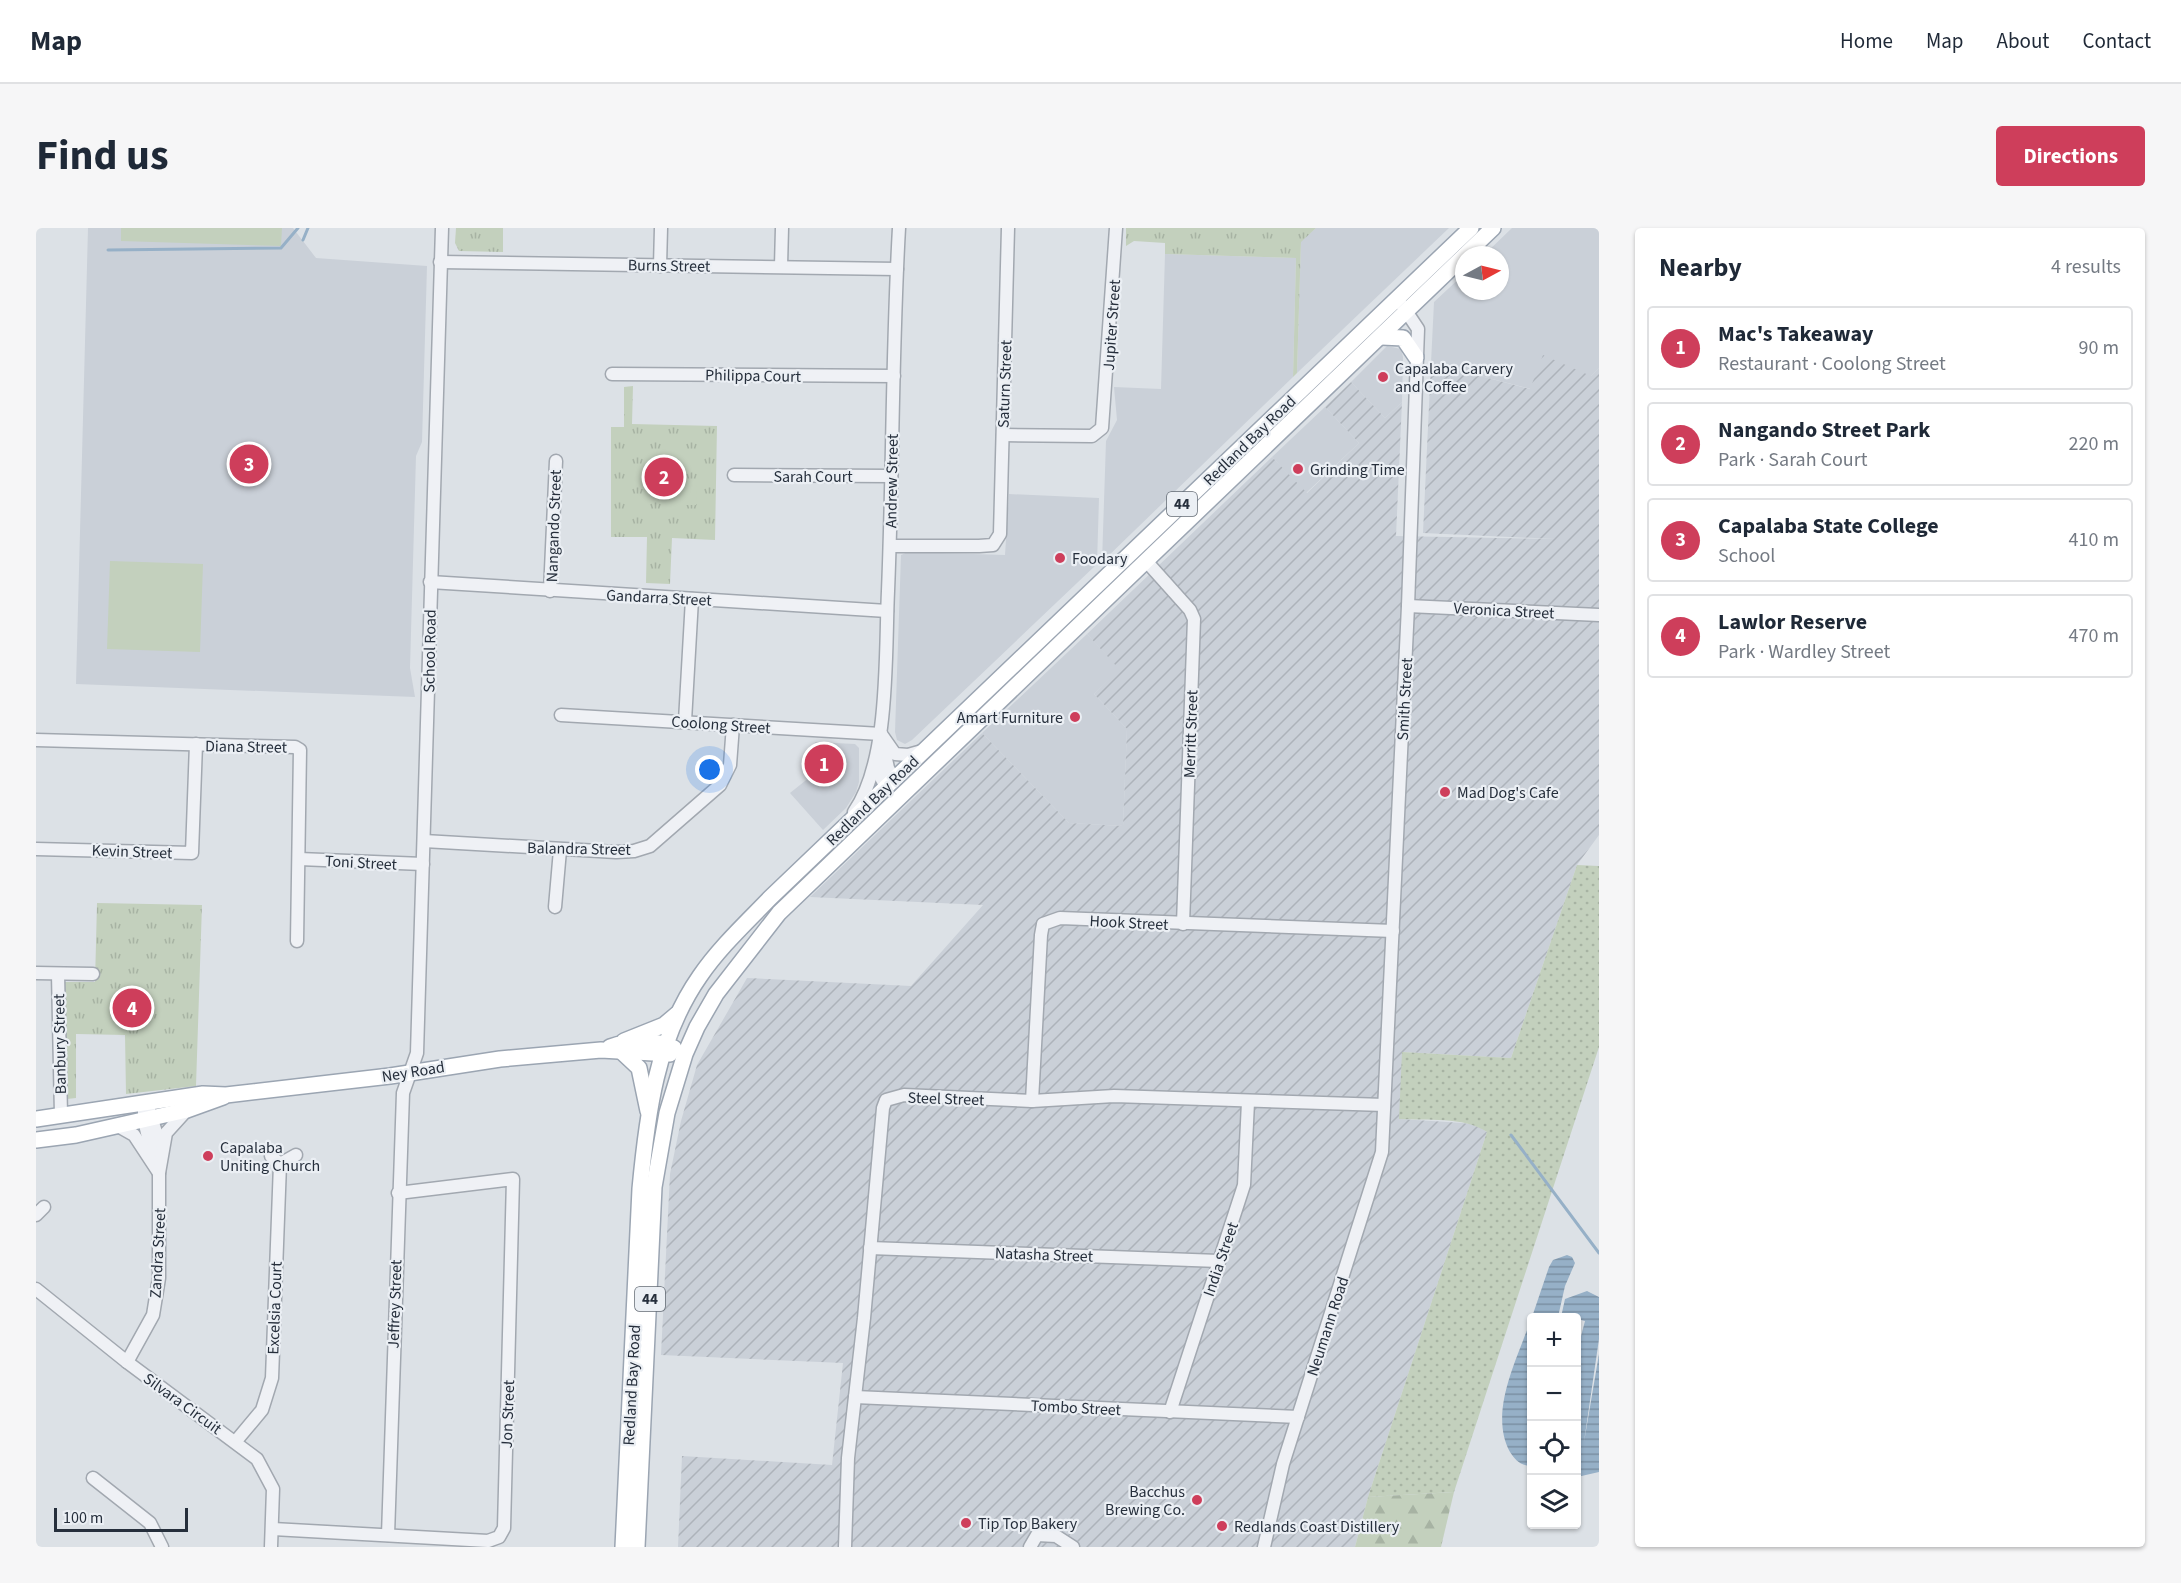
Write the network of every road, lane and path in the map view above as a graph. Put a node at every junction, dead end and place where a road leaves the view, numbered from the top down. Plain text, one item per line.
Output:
1 (442, 228) edge
2 (661, 228) edge
3 (782, 228) edge
4 (899, 228) edge
5 (1008, 228) edge
6 (1116, 228) edge
7 (1471, 228) edge
8 (1493, 228) edge
9 (440, 262) junction
10 (660, 266) junction
11 (781, 266) junction
12 (897, 269) junction
13 (1397, 299) junction
14 (1408, 312) junction
15 (1382, 337) junction
16 (1416, 357) junction
17 (612, 374) dead end
18 (894, 376) junction
19 (1003, 435) junction
20 (556, 461) dead end
21 (734, 475) dead end
22 (891, 476) junction
23 (890, 546) junction
24 (1147, 562) junction
25 (430, 582) junction
26 (550, 591) junction
27 (692, 599) junction
28 (1408, 606) junction
29 (887, 611) junction
30 (1599, 615) edge
31 (561, 715) dead end
32 (685, 722) junction
33 (733, 726) junction
34 (881, 734) junction
35 (36, 740) edge
36 (196, 744) junction
37 (877, 752) junction
38 (922, 752) junction
39 (890, 783) junction
40 (901, 797) junction
41 (846, 824) junction
42 (424, 841) junction
43 (36, 849) edge
44 (560, 850) junction
45 (299, 859) junction
46 (423, 864) junction
47 (555, 907) dead end
48 (1183, 924) junction
49 (1393, 931) junction
50 (297, 941) dead end
51 (36, 973) edge
52 (58, 974) junction
53 (93, 974) dead end
54 (678, 1013) junction
55 (621, 1048) junction
56 (664, 1050) junction
57 (685, 1054) junction
58 (409, 1073) junction
59 (226, 1095) junction
60 (1032, 1101) junction
61 (1248, 1102) junction
62 (145, 1104) junction
63 (1384, 1105) junction
64 (186, 1110) junction
65 (649, 1114) junction
66 (61, 1115) junction
67 (36, 1119) edge
68 (148, 1119) junction
69 (118, 1126) junction
70 (36, 1140) edge
71 (162, 1152) junction
72 (296, 1155) dead end
73 (157, 1169) junction
74 (398, 1193) junction
75 (870, 1248) junction
76 (1219, 1261) junction
77 (36, 1289) edge
78 (127, 1362) junction
79 (855, 1397) junction
80 (1170, 1412) junction
81 (1298, 1417) junction
82 (236, 1441) junction
83 (93, 1478) dead end
84 (273, 1529) junction
85 (388, 1535) junction
86 (162, 1547) edge
87 (271, 1547) edge
88 (623, 1547) edge
89 (638, 1547) edge
90 (845, 1547) edge
91 (1030, 1547) edge
92 (1073, 1547) edge
93 (1264, 1547) edge

1 - 9 street, School Road
2 - 10 street
3 - 11 street
4 - 12 street, Andrew Street
5 - 19 street, Saturn Street
6 - 19 street, Jupiter Street
7 - 13 main road, Redland Bay Road / 44
8 - 14 main road, Redland Bay Road / 44
9 - 10 street, Burns Street
9 - 25 street, School Road
10 - 11 street, Burns Street
11 - 12 street, Burns Street
12 - 18 street, Andrew Street
13 - 14 street, Smith Street
13 - 38 main road, Redland Bay Road / 44
14 - 15 main road, Redland Bay Road / 44
14 - 16 street, Smith Street
15 - 16 main road
15 - 24 main road, Redland Bay Road / 44
16 - 28 street, Smith Street
17 - 18 street, Philippa Court
18 - 22 street, Andrew Street
19 - 23 street, Saturn Street
20 - 26 street, Nangando Street
21 - 22 street, Sarah Court
22 - 23 street, Andrew Street
23 - 29 street, Andrew Street
24 - 40 main road, Redland Bay Road / 44
24 - 48 street, Merritt Street
25 - 26 street, Gandarra Street
25 - 42 street, School Road
26 - 27 street, Gandarra Street
27 - 29 street, Gandarra Street
27 - 32 street
28 - 30 street, Veronica Street
28 - 49 street, Smith Street
29 - 34 street, Andrew Street
31 - 32 street, Coolong Street
32 - 33 street, Coolong Street
33 - 34 street, Coolong Street
33 - 44 street, Balandra Street
34 - 37 street, Andrew Street
34 - 38 street
34 - 39 street, Andrew Street
35 - 36 street, Diana Street
36 - 43 street, Kevin Street
36 - 45 street, Diana Street
37 - 39 street, Andrew Street
37 - 41 street, Andrew Street
38 - 39 main road, Redland Bay Road / 44
39 - 40 main road
39 - 41 main road, Redland Bay Road / 44
40 - 57 main road, Redland Bay Road / 44
41 - 54 main road, Redland Bay Road / 44
42 - 44 street, Balandra Street
42 - 46 street, School Road
44 - 47 street
45 - 46 street, Toni Street
45 - 50 street, Diana Street
46 - 58 street, School Road
48 - 49 street, Hook Street
48 - 60 street, Hook Street
49 - 63 street, Smith Street
51 - 52 street
52 - 53 street
52 - 66 street, Banbury Street
54 - 55 main road
54 - 56 main road, Redland Bay Road / 44
55 - 56 main road, Ney Road
55 - 58 main road, Ney Road
55 - 65 main road
56 - 57 main road, Ney Road
56 - 65 main road, Redland Bay Road / 44
57 - 89 main road, Redland Bay Road / 44
58 - 59 main road, Ney Road
58 - 74 street, Jeffrey Street
59 - 62 main road, Ney Road
59 - 64 main road, Ney Road
60 - 61 street, Steel Street
60 - 75 street, Steel Street
61 - 63 street, Steel Street
61 - 76 street, India Street
62 - 66 main road, Ney Road
62 - 68 street, Zandra Street
63 - 81 street, Neumann Road
64 - 68 main road, Ney Road
64 - 71 street, Zandra Street
65 - 88 main road, Redland Bay Road / 44
66 - 67 main road, Ney Road
68 - 69 main road, Ney Road
68 - 71 street, Zandra Street
68 - 73 street, Zandra Street
69 - 70 main road, Ney Road
69 - 73 street
71 - 73 street, Zandra Street
72 - 82 street, Excelsia Court
73 - 78 street, Zandra Street
74 - 85 street, Jeffrey Street
74 - 85 street, Jon Street
75 - 76 street, Natasha Street
75 - 79 street, Steel Street
76 - 80 street, India Street
77 - 78 street, Silvara Circuit
78 - 82 street, Silvara Circuit
79 - 80 street, Tombo Street
79 - 90 street, Steel Street
80 - 81 street, Tombo Street
81 - 93 street, Neumann Road
82 - 84 street, Silvara Circuit
83 - 86 street
84 - 85 street, Jon Street
84 - 87 street, Silvara Circuit
91 - 92 street

